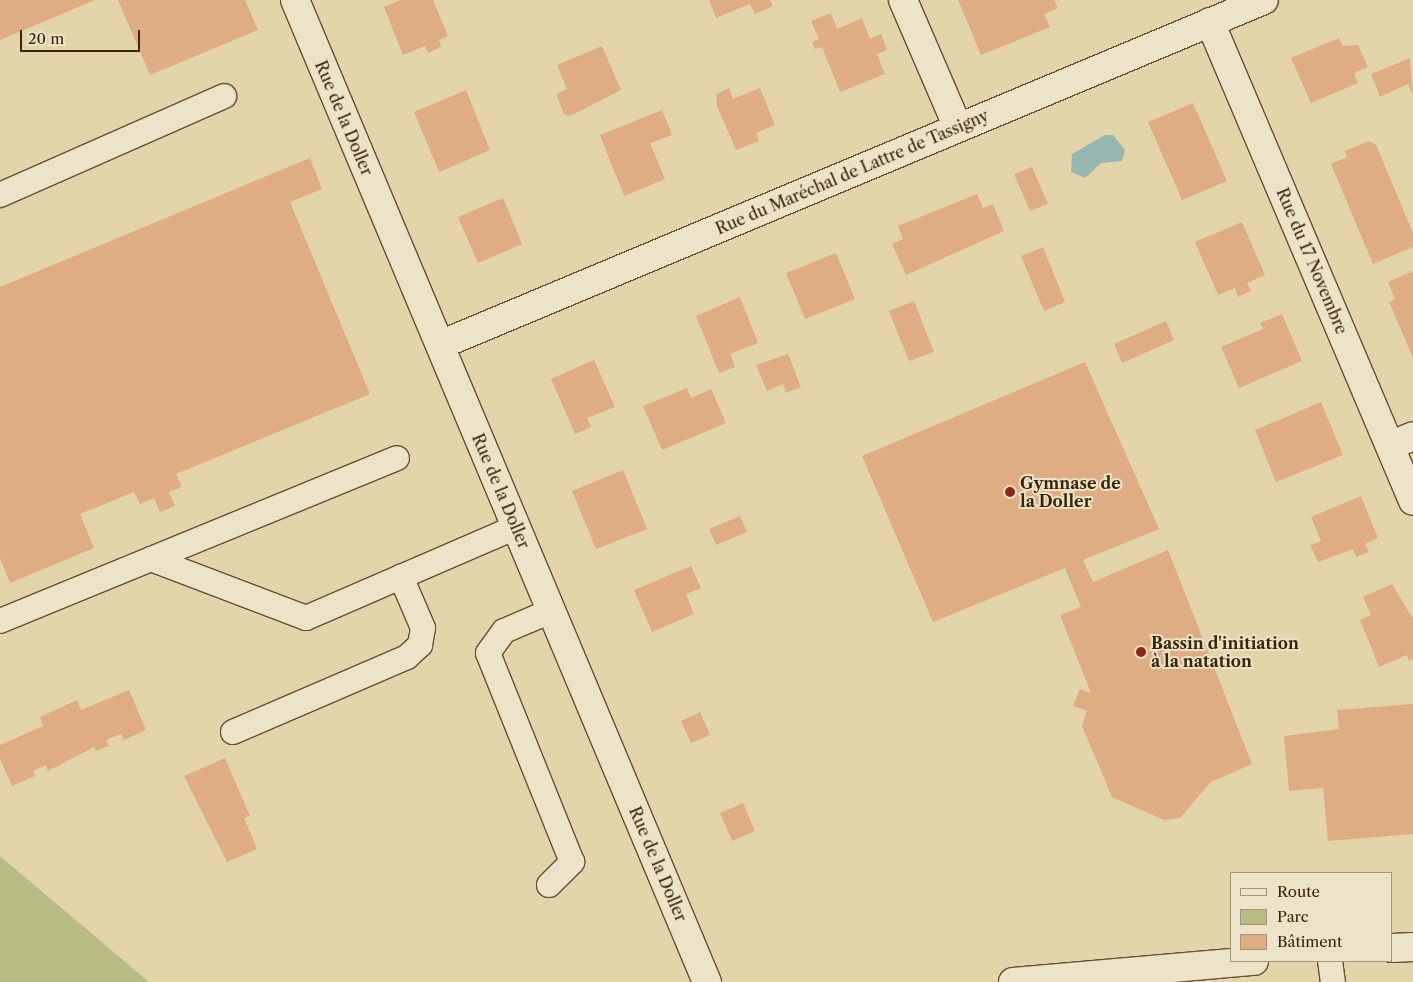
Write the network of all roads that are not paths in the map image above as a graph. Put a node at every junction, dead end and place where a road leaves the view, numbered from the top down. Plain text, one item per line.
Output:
1 (295, 0) edge
2 (903, 0) edge
3 (1264, 0) edge
4 (1210, 22) junction
5 (224, 96) dead end
6 (958, 128) junction
7 (0, 195) edge
8 (440, 345) junction
9 (1401, 441) edge
10 (397, 458) dead end
11 (1413, 500) edge
12 (516, 527) junction
13 (151, 559) junction
14 (401, 577) junction
15 (551, 611) junction
16 (0, 621) edge
17 (233, 732) dead end
18 (549, 885) dead end
19 (1413, 947) edge
20 (1393, 948) edge
21 (1243, 962) edge
22 (1330, 962) edge
23 (707, 982) edge
24 (1013, 982) edge
25 (1333, 982) edge

1 - 8 street, Rue de la Doller
2 - 6 street
3 - 4 street, Rue du Maréchal de Lattre de Tassigny
4 - 6 street, Rue du Maréchal de Lattre de Tassigny
4 - 9 street, Rue du 17 Novembre
5 - 7 lane
6 - 8 street, Rue du Maréchal de Lattre de Tassigny
8 - 12 street, Rue de la Doller
9 - 11 street, Rue du 17 Novembre
10 - 13 lane
12 - 14 lane
12 - 15 street, Rue de la Doller
13 - 14 lane
13 - 16 lane
14 - 17 lane
15 - 18 lane
15 - 23 street, Rue de la Doller
19 - 20 street
21 - 24 street
22 - 25 lane

